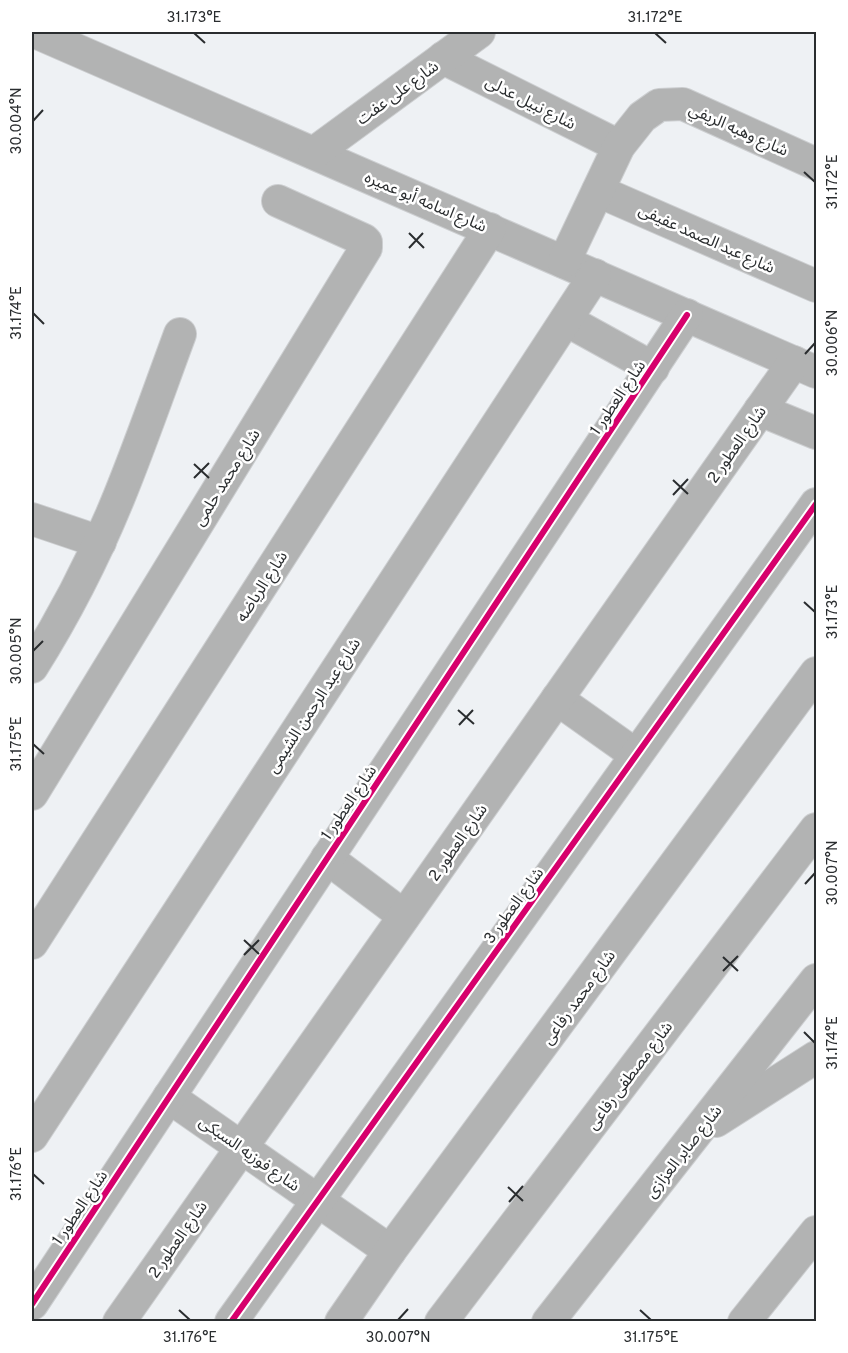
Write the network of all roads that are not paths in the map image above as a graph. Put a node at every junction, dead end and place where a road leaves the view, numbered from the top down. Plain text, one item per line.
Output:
1 (35, 32) edge
2 (479, 32) edge
3 (443, 58) junction
4 (619, 146) junction
5 (314, 153) junction
6 (816, 164) edge
7 (598, 190) junction
8 (278, 201) dead end
9 (490, 229) junction
10 (564, 262) junction
11 (596, 275) junction
12 (816, 286) edge
13 (687, 315) junction
14 (566, 320) junction
15 (180, 334) dead end
16 (805, 367) edge
17 (653, 368) junction
18 (760, 410) junction
19 (816, 433) edge
20 (816, 504) edge
21 (32, 519) edge
22 (100, 542) junction
23 (32, 667) edge
24 (816, 673) edge
25 (557, 699) junction
26 (636, 755) junction
27 (32, 794) edge
28 (816, 829) edge
29 (327, 858) junction
30 (404, 916) junction
31 (32, 943) edge
32 (816, 980) edge
33 (816, 1057) edge
34 (169, 1097) junction
35 (696, 1134) junction
36 (32, 1136) edge
37 (242, 1148) junction
38 (318, 1200) junction
39 (816, 1232) edge
40 (390, 1251) junction
41 (587, 1272) junction
42 (32, 1304) edge
43 (119, 1322) edge
44 (231, 1322) edge
45 (341, 1322) edge
46 (441, 1322) edge
47 (548, 1322) edge
48 (567, 1322) edge
49 (744, 1322) edge

1 - 5 street, شارع اسامه أبو عميره
2 - 3 street, شارع على عفت
3 - 4 street, شارع نبيل عدلى
3 - 5 street, شارع على عفت
4 - 6 street, شارع وهبه الريفي
4 - 7 street
5 - 9 street, شارع اسامه أبو عميره
7 - 10 street
7 - 12 street, شارع عبد الصمد عفيفى
8 - 27 street, شارع محمد حلمى
9 - 10 street, شارع اسامه أبو عميره
9 - 31 street, شارع الرياضه
10 - 11 street, شارع اسامه أبو عميره
11 - 13 street, شارع اسامه أبو عميره
11 - 14 street, شارع عبد الرحمن الشيمى
13 - 16 street, شارع اسامه أبو عميره
13 - 17 street, شارع العطور 1
14 - 17 street
14 - 36 street, شارع عبد الرحمن الشيمى
15 - 22 street
16 - 18 street, شارع العطور 2
17 - 29 street, شارع العطور 1
18 - 19 street
18 - 25 street, شارع العطور 2
20 - 26 street, شارع العطور 3
21 - 22 street
22 - 23 street
24 - 40 street, شارع محمد رفاعى
25 - 26 street
25 - 30 street, شارع العطور 2
26 - 38 street, شارع العطور 3
28 - 46 street, شارع مصطفى رفاعى
29 - 30 street
29 - 34 street, شارع العطور 1
30 - 37 street, شارع العطور 2
32 - 35 street, شارع صابر العزازى
33 - 35 street
34 - 37 street, شارع فوزيه السبكى
34 - 42 street, شارع العطور 1
35 - 41 street, شارع صابر العزازى
37 - 38 street, شارع فوزيه السبكى
37 - 43 street, شارع العطور 2
38 - 40 street, شارع فوزيه السبكى
38 - 44 street, شارع العطور 3
39 - 49 street
40 - 45 street, شارع محمد رفاعى
41 - 47 street, شارع صابر العزازى
41 - 48 street

